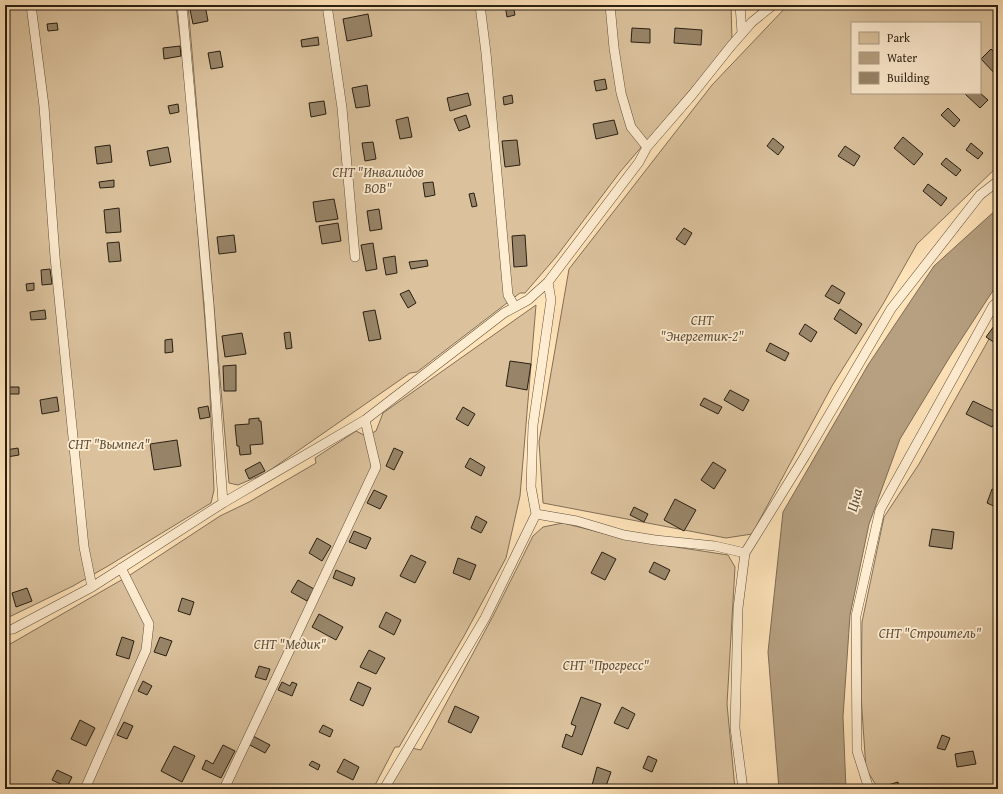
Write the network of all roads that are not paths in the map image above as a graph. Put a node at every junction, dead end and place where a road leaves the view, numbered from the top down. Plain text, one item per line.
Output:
1 (32, 5) edge
2 (182, 5) edge
3 (327, 5) edge
4 (480, 5) edge
5 (610, 5) edge
6 (740, 5) edge
7 (773, 5) edge
8 (742, 33) junction
9 (647, 147) junction
10 (998, 180) edge
11 (355, 257) dead end
12 (548, 282) junction
13 (998, 301) edge
14 (515, 307) junction
15 (365, 420) junction
16 (223, 503) junction
17 (536, 514) junction
18 (745, 553) junction
19 (121, 568) junction
20 (92, 587) junction
21 (5, 630) edge
22 (86, 789) edge
23 (224, 789) edge
24 (384, 789) edge
25 (743, 789) edge
26 (869, 789) edge

1 - 20 lane
2 - 16 lane
3 - 11 lane
4 - 14 lane
5 - 9 lane
6 - 8 lane
7 - 8 lane
8 - 9 lane
9 - 12 lane
10 - 18 lane
12 - 14 lane
12 - 17 lane
13 - 26 lane
14 - 15 lane
15 - 16 lane
15 - 23 lane
16 - 19 lane
17 - 18 lane
17 - 24 lane
18 - 25 lane
19 - 20 lane
19 - 22 lane
20 - 21 lane

